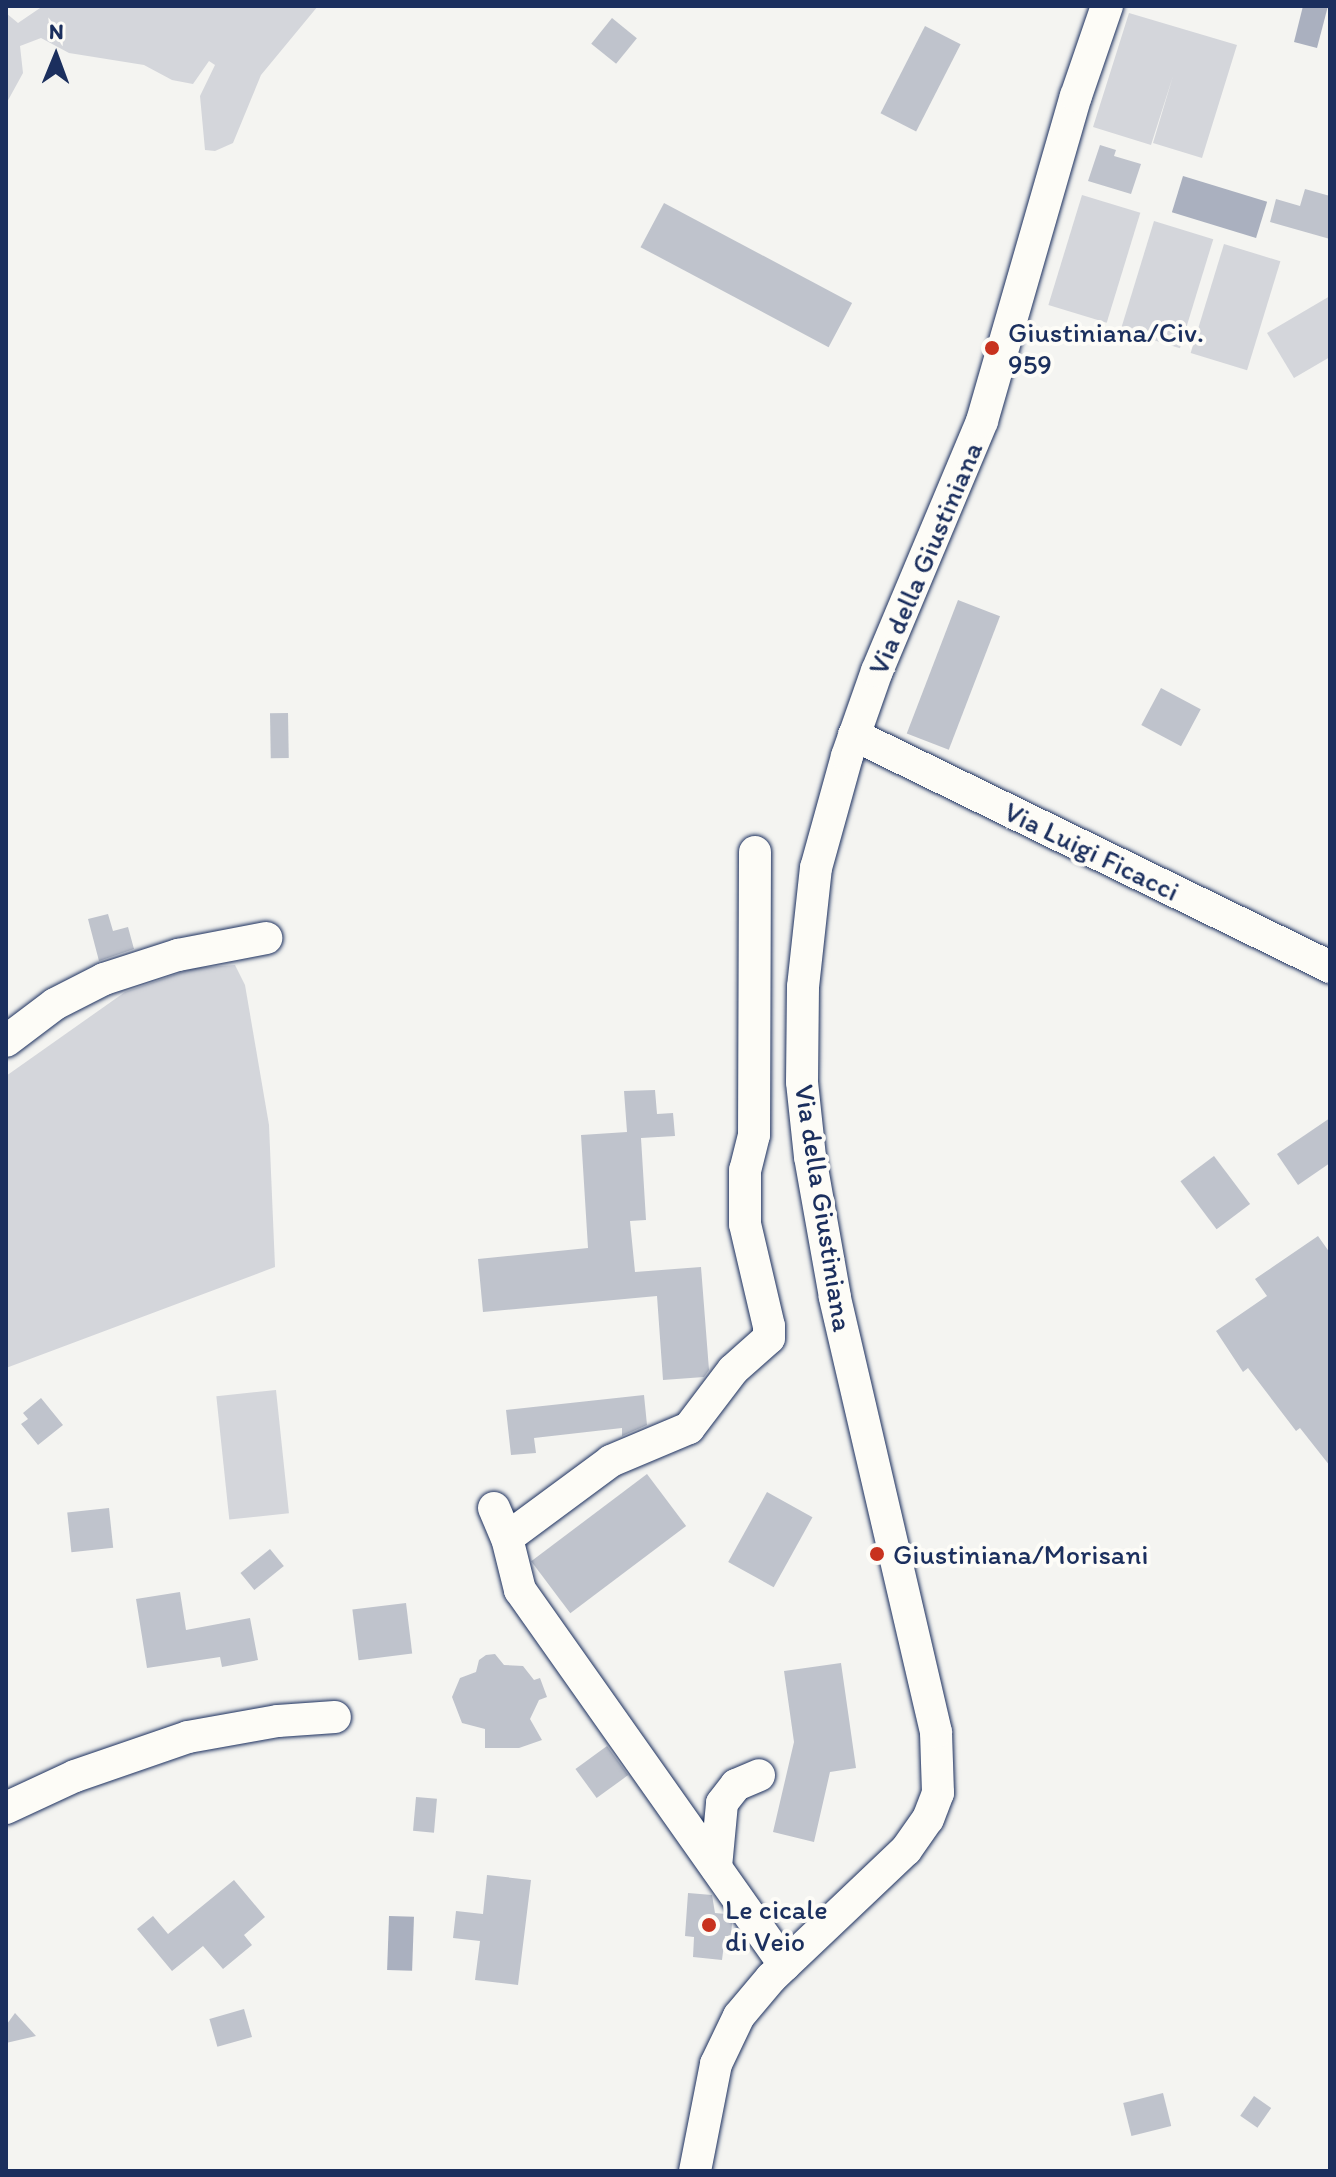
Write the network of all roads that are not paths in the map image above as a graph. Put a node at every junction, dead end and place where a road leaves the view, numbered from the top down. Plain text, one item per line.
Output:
1 (1107, 6) edge
2 (854, 735) junction
3 (755, 852) dead end
4 (266, 938) dead end
5 (1330, 967) edge
6 (6, 1041) edge
7 (494, 1508) dead end
8 (507, 1538) junction
9 (335, 1717) dead end
10 (759, 1775) dead end
11 (6, 1808) edge
12 (716, 1867) junction
13 (785, 1965) junction
14 (695, 2171) edge

1 - 2 street, Via della Giustiniana
2 - 5 street, Via Luigi Ficacci
2 - 13 street, Via della Giustiniana
3 - 8 street
4 - 6 street
7 - 8 street
8 - 12 street
9 - 11 street
10 - 12 street
12 - 13 street
13 - 14 street, Via della Giustiniana

